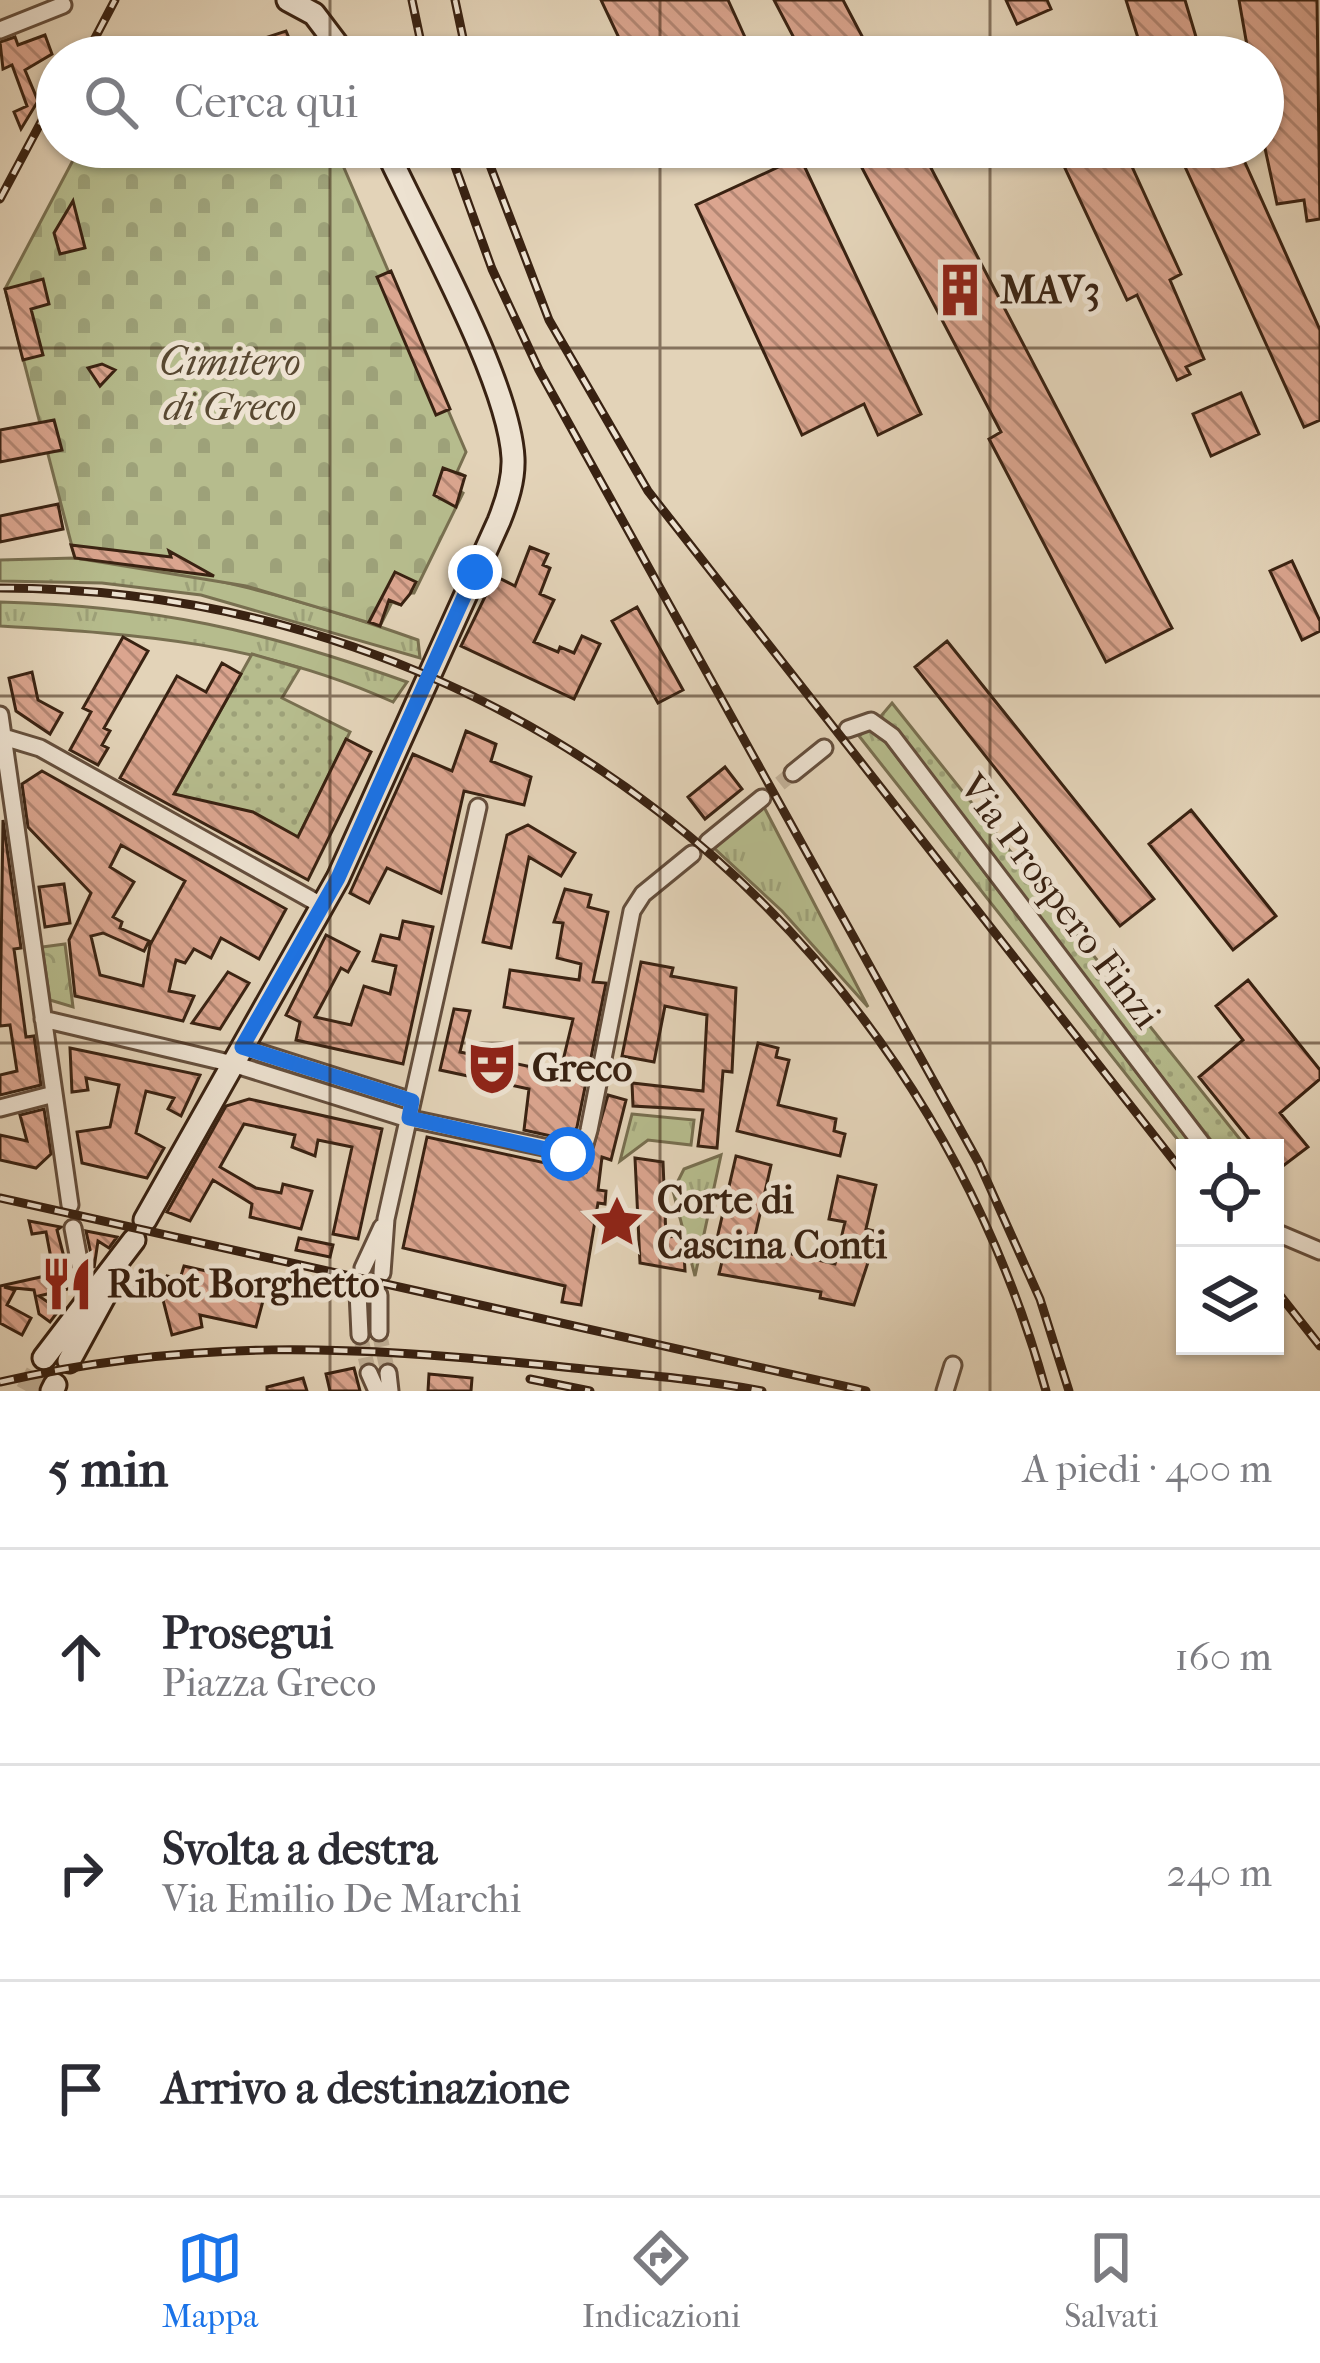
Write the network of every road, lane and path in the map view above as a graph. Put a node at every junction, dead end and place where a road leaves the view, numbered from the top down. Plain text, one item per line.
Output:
1 (288, 0) edge
2 (324, 0) edge
3 (64, 4) dead end
4 (0, 30) edge
5 (330, 36) edge
6 (337, 36) edge
7 (396, 168) edge
8 (0, 715) edge
9 (848, 729) dead end
10 (2, 736) edge
11 (40, 748) junction
12 (824, 748) dead end
13 (793, 773) tunnel mouth
14 (9, 775) junction
15 (762, 798) tunnel mouth
16 (478, 806) dead end
17 (708, 842) dead end
18 (692, 854) dead end
19 (321, 905) junction
20 (43, 1019) junction
21 (237, 1055) junction
22 (54, 1094) junction
23 (412, 1101) junction
24 (0, 1108) edge
25 (409, 1118) junction
26 (1197, 1139) edge
27 (70, 1204) dead end
28 (386, 1219) junction
29 (145, 1220) dead end
30 (74, 1228) dead end
31 (1284, 1236) edge
32 (1320, 1251) edge
33 (363, 1268) dead end
34 (382, 1273) dead end
35 (358, 1292) dead end
36 (379, 1295) dead end
37 (88, 1313) junction
38 (379, 1332) tunnel mouth
39 (360, 1335) tunnel mouth
40 (44, 1358) tunnel mouth
41 (69, 1361) tunnel mouth
42 (953, 1365) dead end
43 (369, 1373) tunnel mouth
44 (377, 1391) edge
45 (945, 1391) edge

1 - 5 street
2 - 6 street
3 - 4 street
7 - 19 street
8 - 10 street
9 - 26 street, Via Prospero Finzi
10 - 11 street
10 - 14 street
11 - 14 street
11 - 19 street
12 - 13 street
14 - 20 street
15 - 17 street
16 - 23 street
18 - 25 street
19 - 21 street
20 - 21 street
20 - 22 street
21 - 23 street
21 - 25 street
21 - 29 street
22 - 24 street
22 - 27 street
23 - 25 street
25 - 28 street
28 - 33 street
28 - 34 street
30 - 37 street
31 - 32 street
35 - 39 street
36 - 38 street
37 - 40 street
37 - 41 street
42 - 45 street
43 - 44 street

